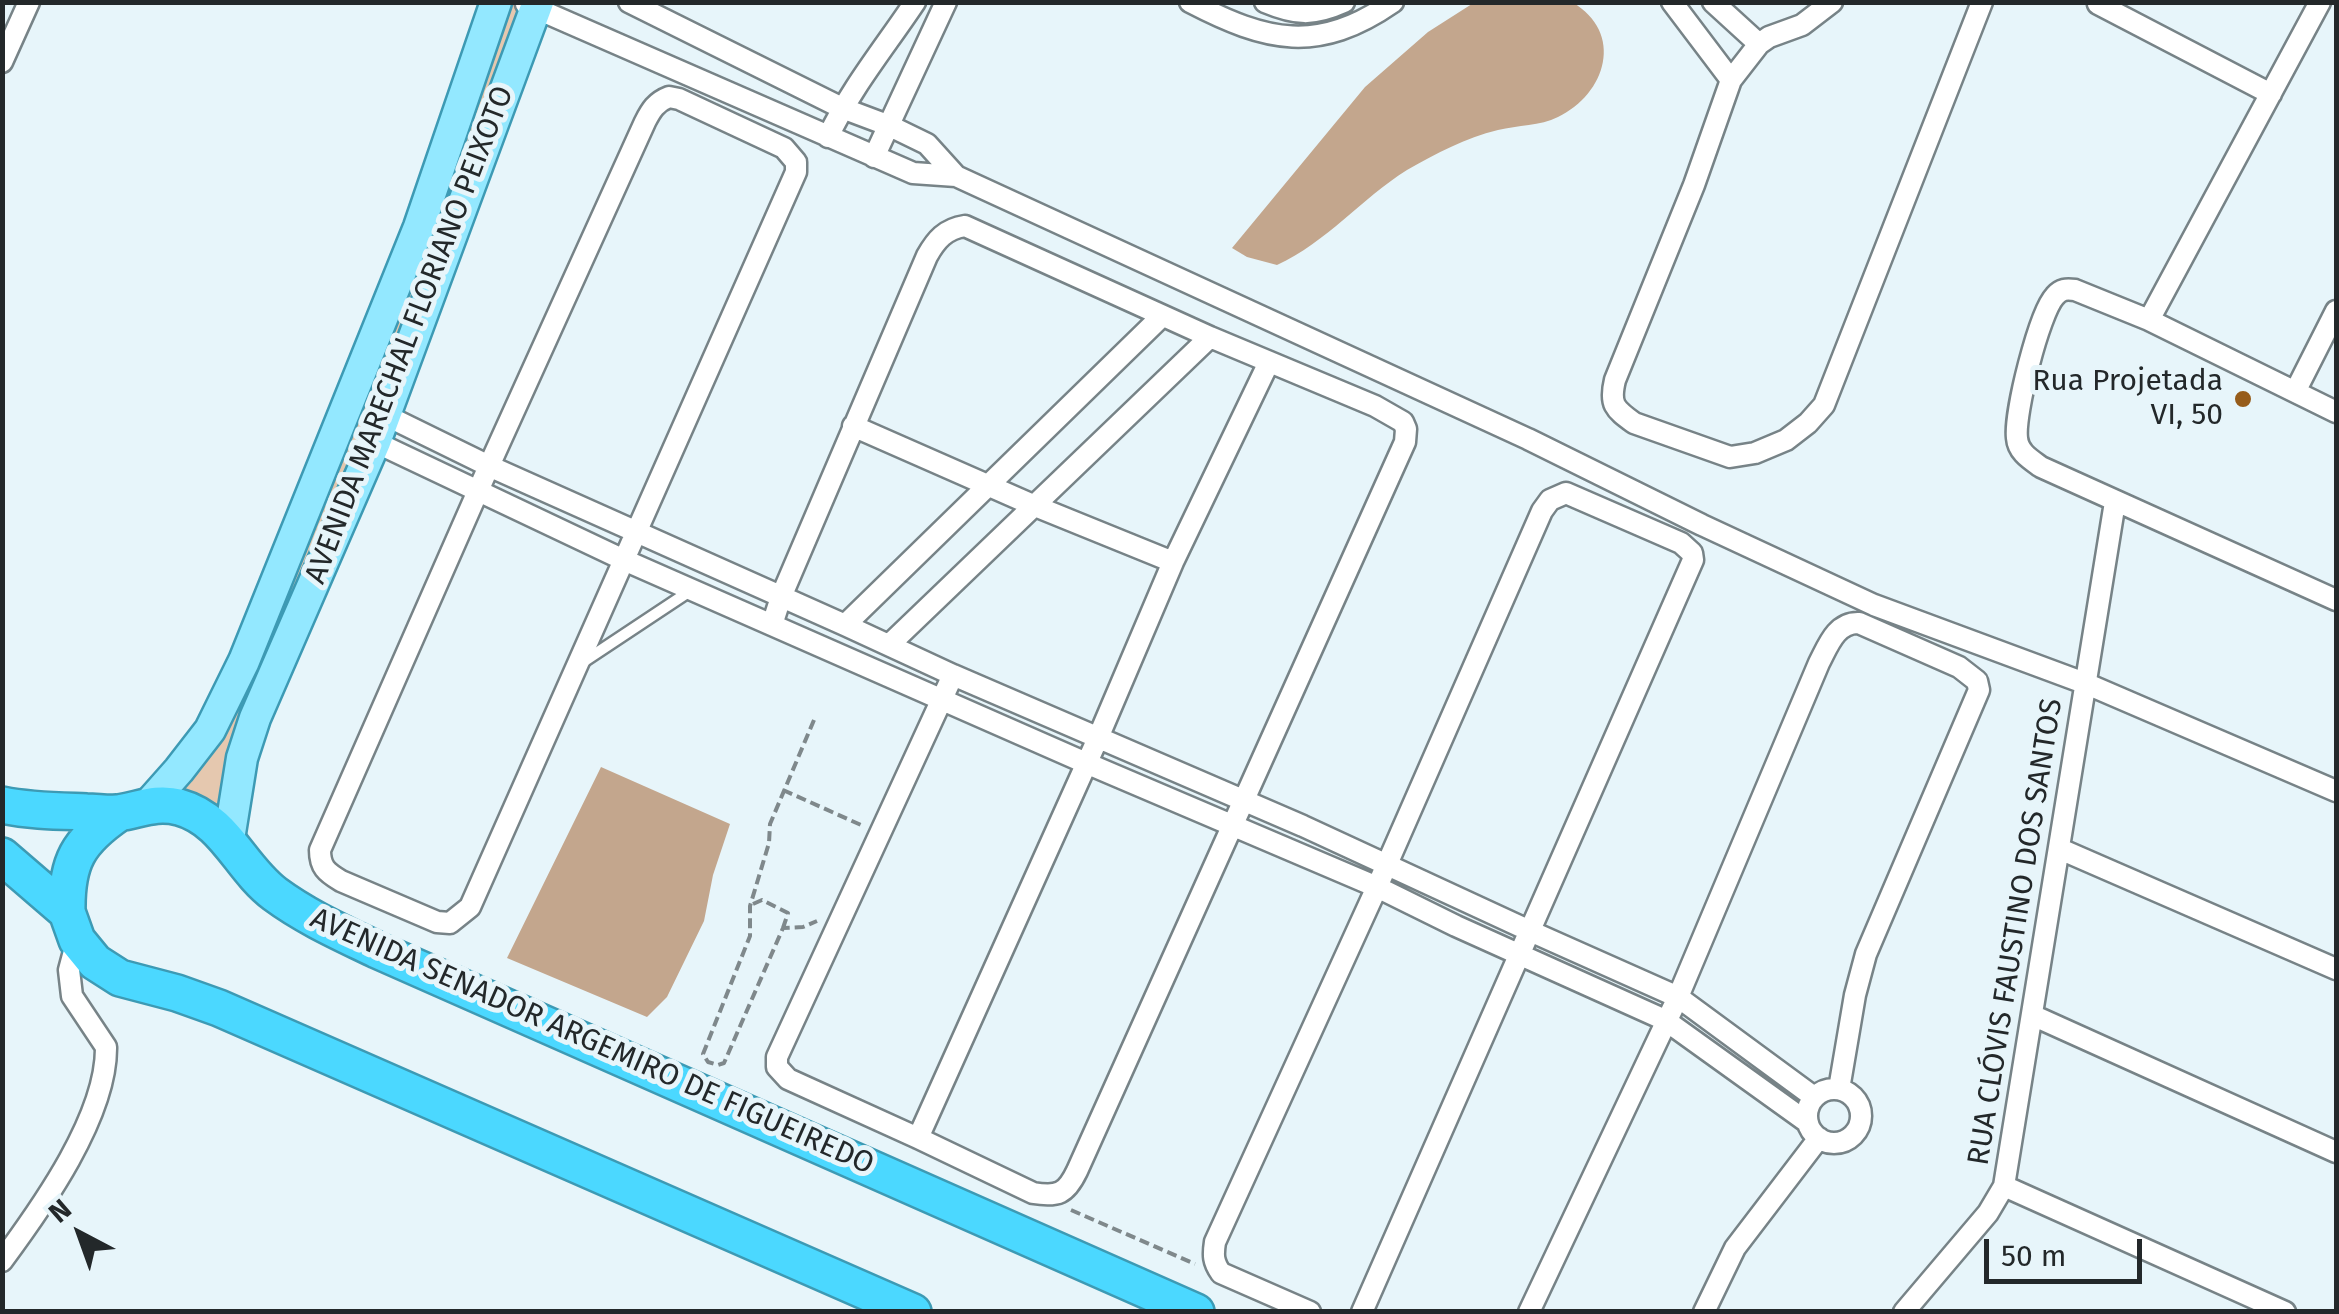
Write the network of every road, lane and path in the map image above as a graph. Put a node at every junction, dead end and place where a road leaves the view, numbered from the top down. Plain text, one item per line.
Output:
1 (29, 2) edge
2 (496, 2) edge
3 (629, 2) edge
4 (916, 2) edge
5 (946, 2) edge
6 (1190, 2) edge
7 (1265, 2) edge
8 (1393, 2) edge
9 (1672, 2) edge
10 (1713, 2) edge
11 (1832, 2) edge
12 (1982, 2) edge
13 (2320, 2) edge
14 (1343, 3) edge
15 (533, 4) edge
16 (2098, 4) edge
17 (1759, 44) junction
18 (2, 62) edge
19 (1731, 80) junction
20 (2271, 94) junction
21 (842, 108) junction
22 (458, 116) junction
23 (494, 120) junction
24 (890, 126) junction
25 (828, 137) junction
26 (874, 157) junction
27 (956, 176) junction
28 (2336, 312) edge
29 (1162, 316) junction
30 (2148, 320) junction
31 (1210, 337) junction
32 (1269, 362) junction
33 (2296, 390) junction
34 (2336, 412) edge
35 (853, 426) junction
36 (380, 429) junction
37 (488, 466) junction
38 (989, 486) junction
39 (480, 490) junction
40 (312, 494) junction
41 (2115, 502) junction
42 (1034, 506) junction
43 (345, 511) junction
44 (636, 532) junction
45 (624, 560) junction
46 (1173, 562) junction
47 (692, 590) junction
48 (781, 597) junction
49 (2336, 600) edge
50 (772, 625) junction
51 (846, 625) junction
52 (889, 644) junction
53 (578, 665) junction
54 (953, 675) junction
55 (2087, 684) junction
56 (942, 699) junction
57 (814, 720) dead end
58 (1098, 738) junction
59 (1086, 763) junction
60 (784, 790) junction
61 (2336, 791) edge
62 (1242, 800) junction
63 (2, 806) edge
64 (133, 809) junction
65 (1231, 824) junction
66 (861, 825) dead end
67 (228, 839) junction
68 (2060, 849) junction
69 (2, 856) edge
70 (1386, 865) junction
71 (1376, 887) junction
72 (750, 906) junction
73 (820, 920) dead end
74 (72, 926) junction
75 (783, 928) junction
76 (1530, 932) junction
77 (1520, 955) junction
78 (2336, 969) edge
79 (1678, 997) junction
80 (2032, 1015) junction
81 (1666, 1020) junction
82 (1839, 1089) junction
83 (1814, 1097) junction
84 (1813, 1130) junction
85 (918, 1138) junction
86 (2336, 1152) edge
87 (2004, 1186) junction
88 (1050, 1196) junction
89 (2, 1260) edge
90 (1215, 1265) junction
91 (914, 1312) edge
92 (1196, 1312) edge
93 (1310, 1312) edge
94 (1362, 1312) edge
95 (1529, 1312) edge
96 (1704, 1312) edge
97 (1904, 1312) edge
98 (2286, 1312) edge

1 - 18 street
2 - 22 main road, AVENIDA MARECHAL FLORIANO PEIXOTO
3 - 21 street
4 - 21 street
5 - 24 street
6 - 8 street
7 - 14 street
9 - 19 street
10 - 17 street
11 - 17 street
12 - 19 street
13 - 20 street
15 - 23 main road, AVENIDA MARECHAL FLORIANO PEIXOTO
15 - 25 street
16 - 20 street
17 - 19 street
20 - 30 street
21 - 24 street
21 - 25 street
22 - 23 main road
22 - 40 main road, AVENIDA MARECHAL FLORIANO PEIXOTO
23 - 36 main road, AVENIDA MARECHAL FLORIANO PEIXOTO
24 - 26 street
24 - 27 street
25 - 26 street
26 - 27 street
27 - 55 street
28 - 33 street
29 - 31 street
29 - 35 street
29 - 38 street
30 - 33 street
30 - 41 street
31 - 32 street
31 - 42 street
32 - 46 street
32 - 62 street
33 - 34 street
35 - 38 street
35 - 48 street
36 - 37 street
36 - 39 street
36 - 43 main road, AVENIDA MARECHAL FLORIANO PEIXOTO
37 - 39 street
37 - 44 street
37 - 44 street
38 - 42 street
38 - 51 street
39 - 45 street
39 - 53 street
40 - 43 main road
40 - 64 main road, AVENIDA MARECHAL FLORIANO PEIXOTO
41 - 49 street
41 - 55 street, RUA CLÓVIS FAUSTINO DOS SANTOS
42 - 46 street
42 - 52 street
43 - 67 main road, AVENIDA MARECHAL FLORIANO PEIXOTO
44 - 45 street
44 - 48 street
45 - 47 street
45 - 53 street
46 - 58 street
47 - 50 street
47 - 53 lane
48 - 50 street
48 - 51 street
50 - 56 street
51 - 52 street
52 - 54 street
54 - 56 street
54 - 58 street
55 - 61 street
55 - 68 street, RUA CLÓVIS FAUSTINO DOS SANTOS
56 - 59 street
56 - 85 street
57 - 60 path
58 - 59 street
58 - 62 street
59 - 65 street
59 - 85 street
60 - 66 path
60 - 72 path
62 - 65 street
62 - 70 street
63 - 64 highway, AVENIDA SENADOR ARGEMIRO DE FIGUEIREDO
64 - 67 highway, AVENIDA SENADOR ARGEMIRO DE FIGUEIREDO
64 - 74 highway
65 - 71 street
65 - 88 street
67 - 92 highway, AVENIDA SENADOR ARGEMIRO DE FIGUEIREDO
68 - 78 street
68 - 80 street, RUA CLÓVIS FAUSTINO DOS SANTOS
69 - 74 highway
70 - 71 street
70 - 76 street
70 - 76 street
71 - 77 street
71 - 90 street
72 - 75 path
72 - 75 path
73 - 75 path
74 - 89 street
74 - 91 highway
76 - 77 street
76 - 79 street
77 - 81 street
77 - 94 street
79 - 81 street
79 - 82 street
79 - 83 street
80 - 86 street
80 - 87 street, RUA CLÓVIS FAUSTINO DOS SANTOS
81 - 84 street
81 - 95 street
82 - 83 street
82 - 84 street
83 - 84 street
84 - 96 street
85 - 88 street
87 - 97 street
87 - 98 street, RUA CLÓVIS FAUSTINO DOS SANTOS
88 - 90 path
90 - 93 street

